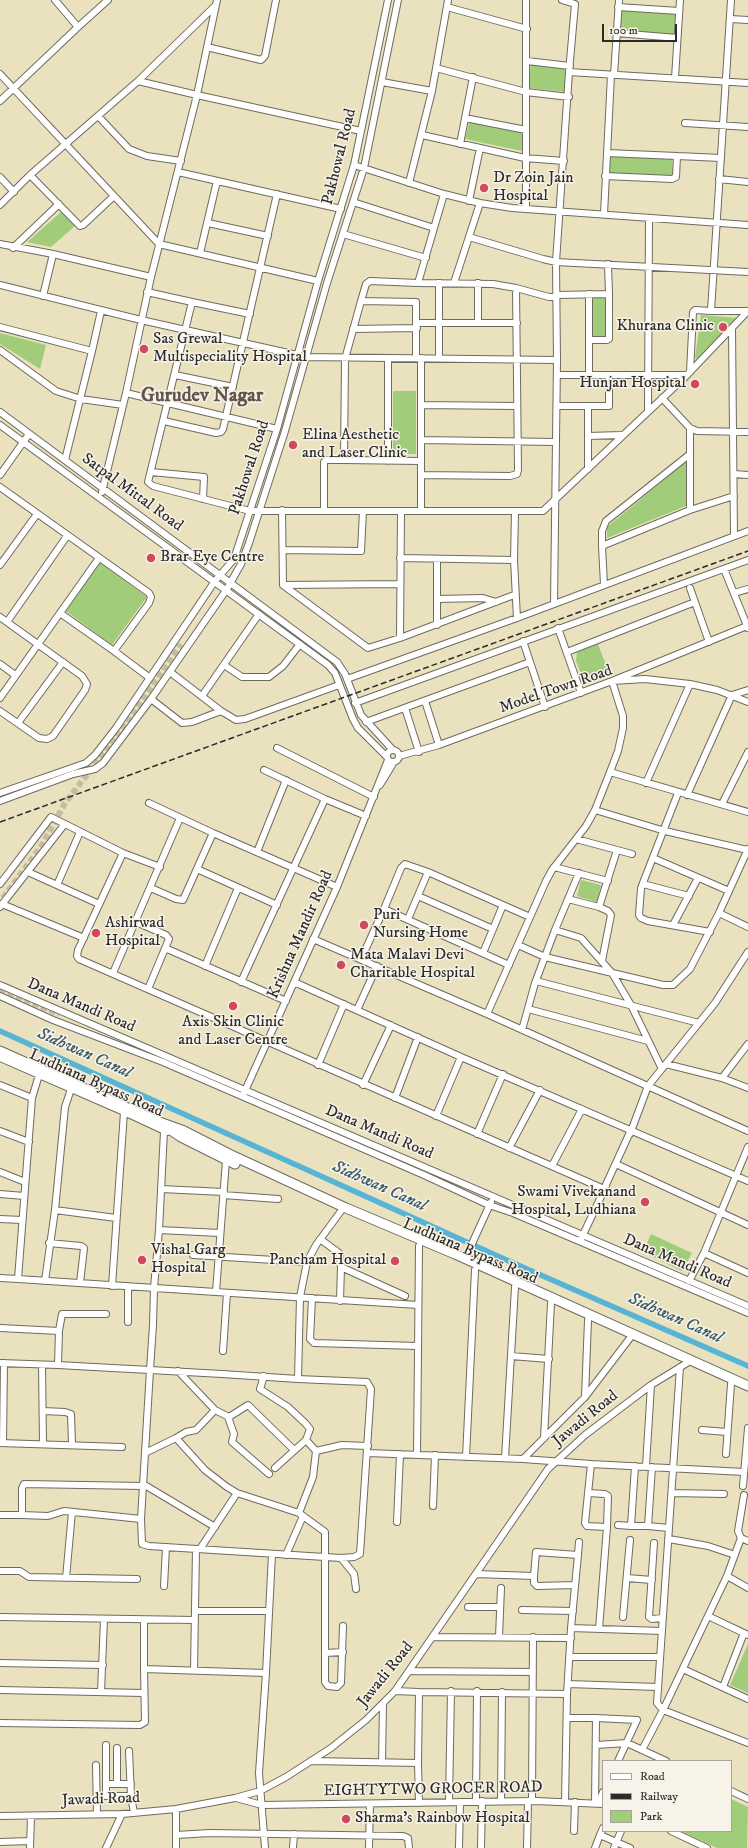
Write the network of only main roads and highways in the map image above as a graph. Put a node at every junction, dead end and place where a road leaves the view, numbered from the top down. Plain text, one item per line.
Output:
1 (0, 1051) edge
2 (182, 1134) junction
3 (748, 1386) edge
4 (748, 1392) edge

1 - 2 highway
2 - 3 highway, Ludhiana Bypass Road
2 - 4 highway, Ludhiana Bypass Road

